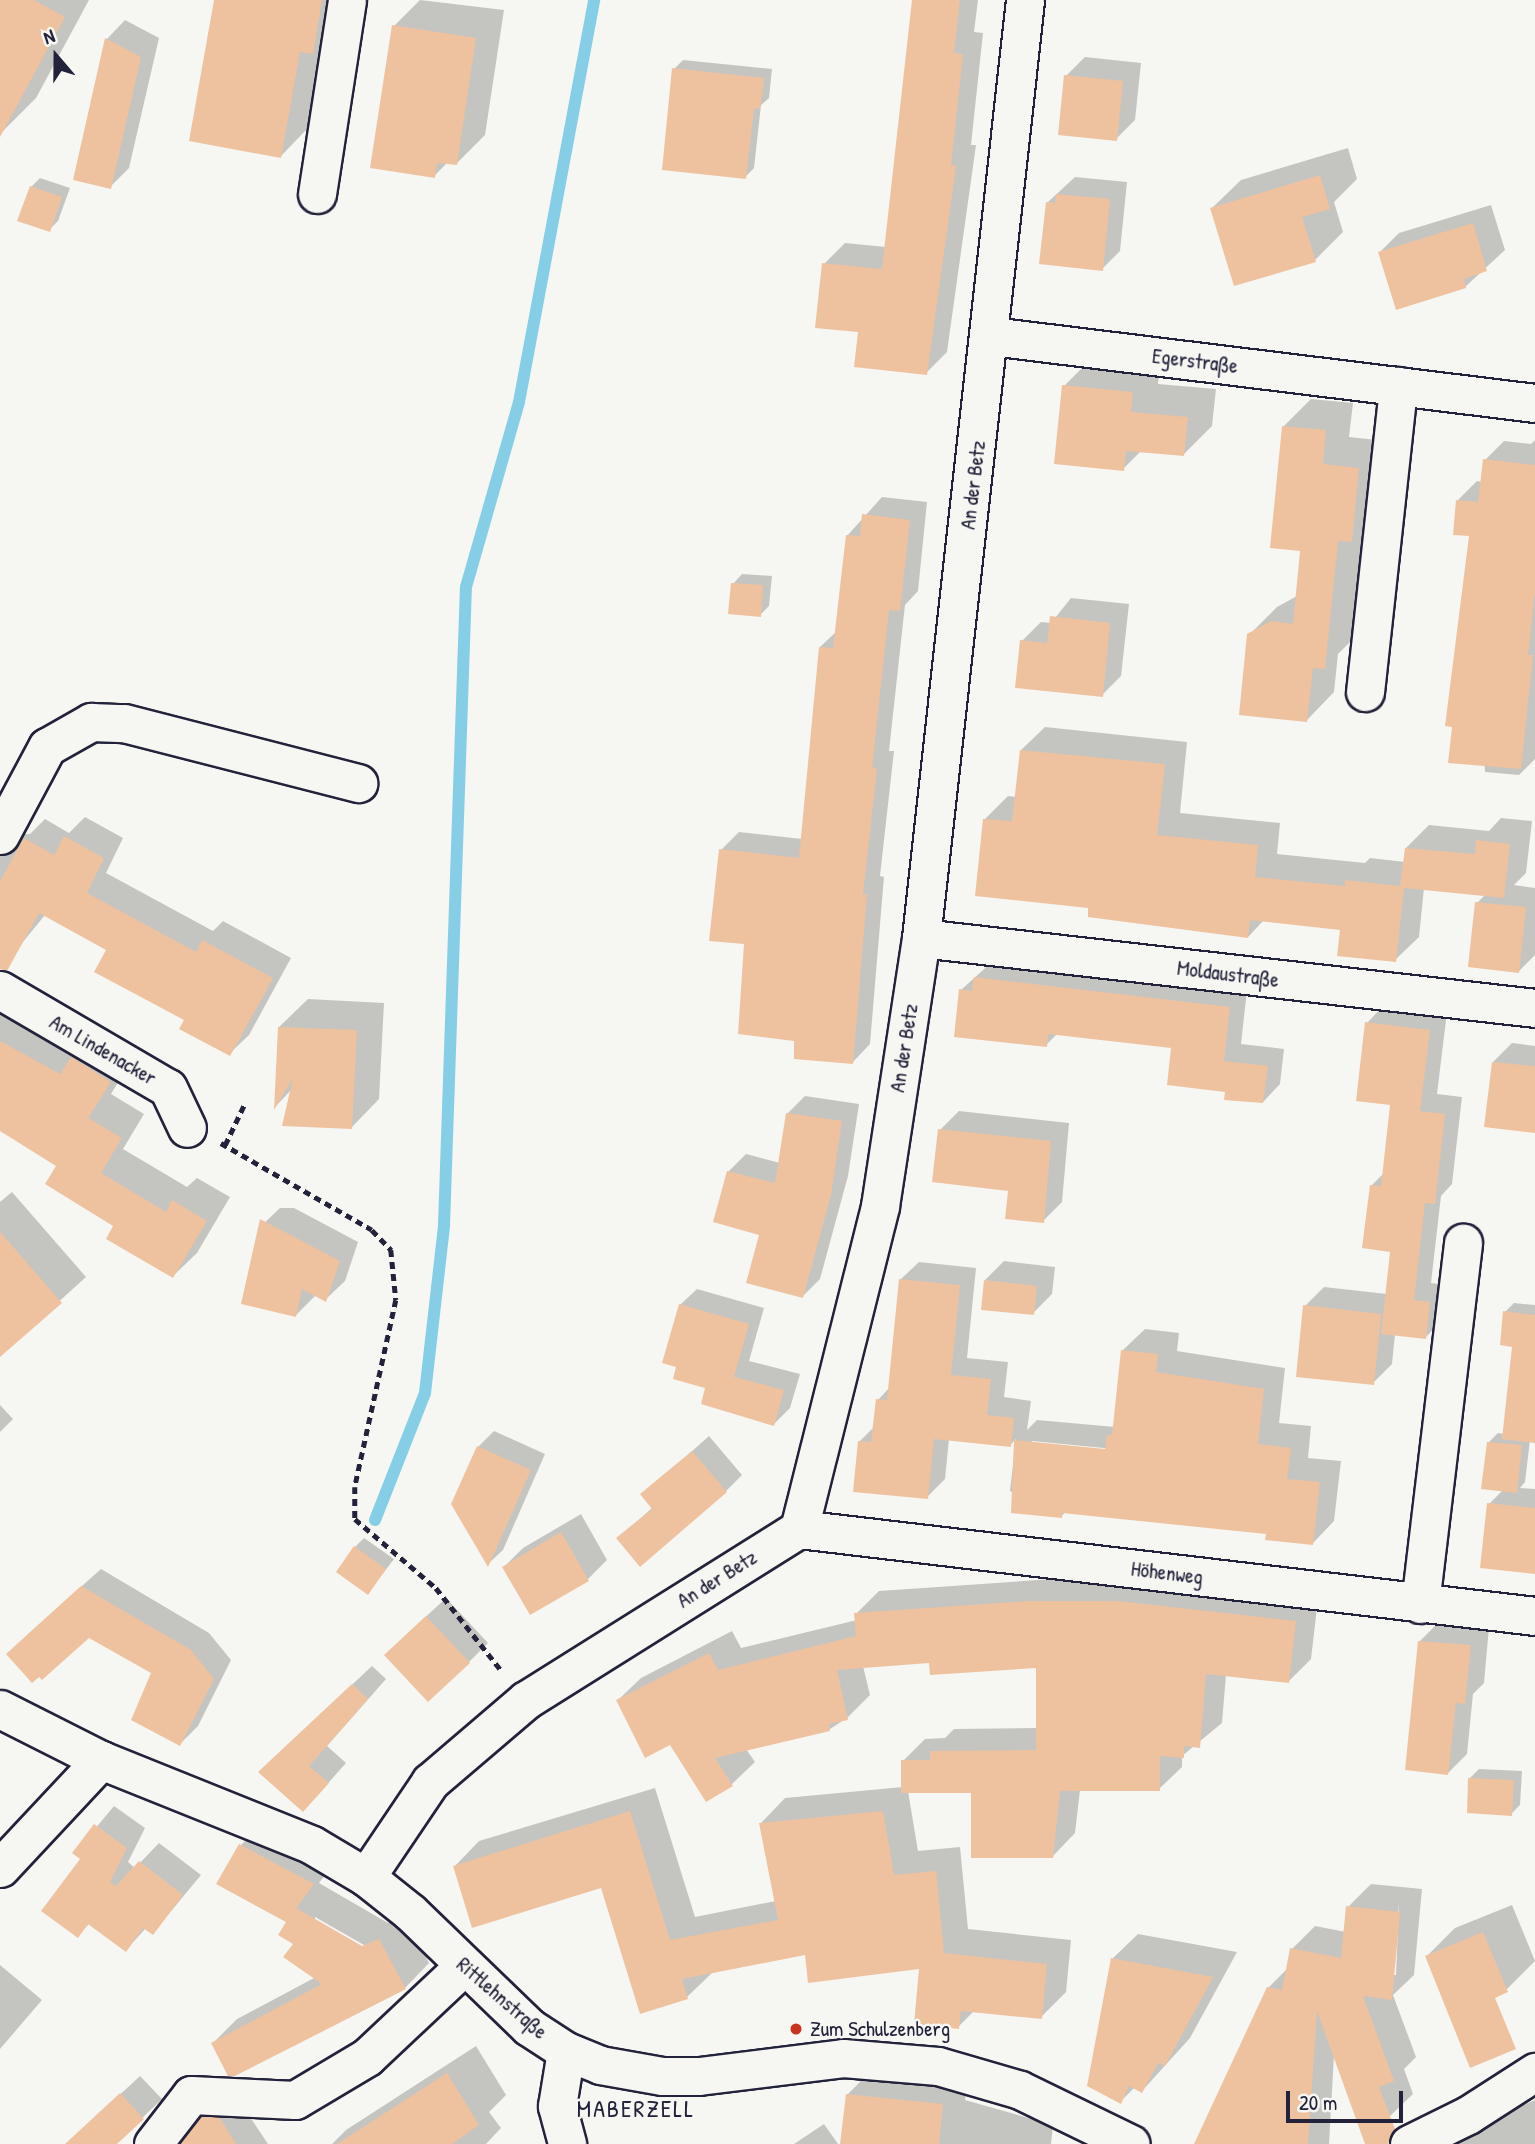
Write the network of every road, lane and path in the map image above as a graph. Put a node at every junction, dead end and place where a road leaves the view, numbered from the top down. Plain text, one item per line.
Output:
1 (347, 0) edge
2 (1025, 0) edge
3 (317, 194) dead end
4 (991, 336) junction
5 (1398, 386) junction
6 (1535, 402) edge
7 (1365, 692) dead end
8 (358, 783) dead end
9 (0, 835) edge
10 (921, 938) junction
11 (0, 990) edge
12 (1535, 1008) edge
13 (245, 1103) dead end
14 (187, 1128) dead end
15 (1463, 1243) dead end
16 (799, 1529) junction
17 (1420, 1604) junction
18 (1535, 1616) edge
19 (510, 1681) dead end
20 (0, 1709) edge
21 (101, 1760) junction
22 (0, 1868) edge
23 (366, 1877) junction
24 (464, 1966) junction
25 (566, 2051) junction
26 (1535, 2072) edge
27 (153, 2144) edge
28 (567, 2144) edge
29 (1131, 2144) edge
30 (1409, 2144) edge

1 - 3 street
2 - 4 street, An der Betz
4 - 5 street, Egerstraße
4 - 10 street, An der Betz
5 - 6 street, Egerstraße
5 - 7 street
8 - 9 street
10 - 12 street, Moldaustraße
10 - 16 street, An der Betz
11 - 14 street, Am Lindenacker
13 - 19 path
15 - 17 street
16 - 17 street, Höhenweg
16 - 23 street, An der Betz
17 - 18 street, Höhenweg
20 - 21 street, Rittlehnstraße
21 - 22 street
21 - 23 street, Rittlehnstraße
23 - 24 street, Rittlehnstraße
24 - 25 street, Rittlehnstraße
24 - 27 street
25 - 28 street
25 - 29 street, Rittlehnstraße
26 - 30 street

